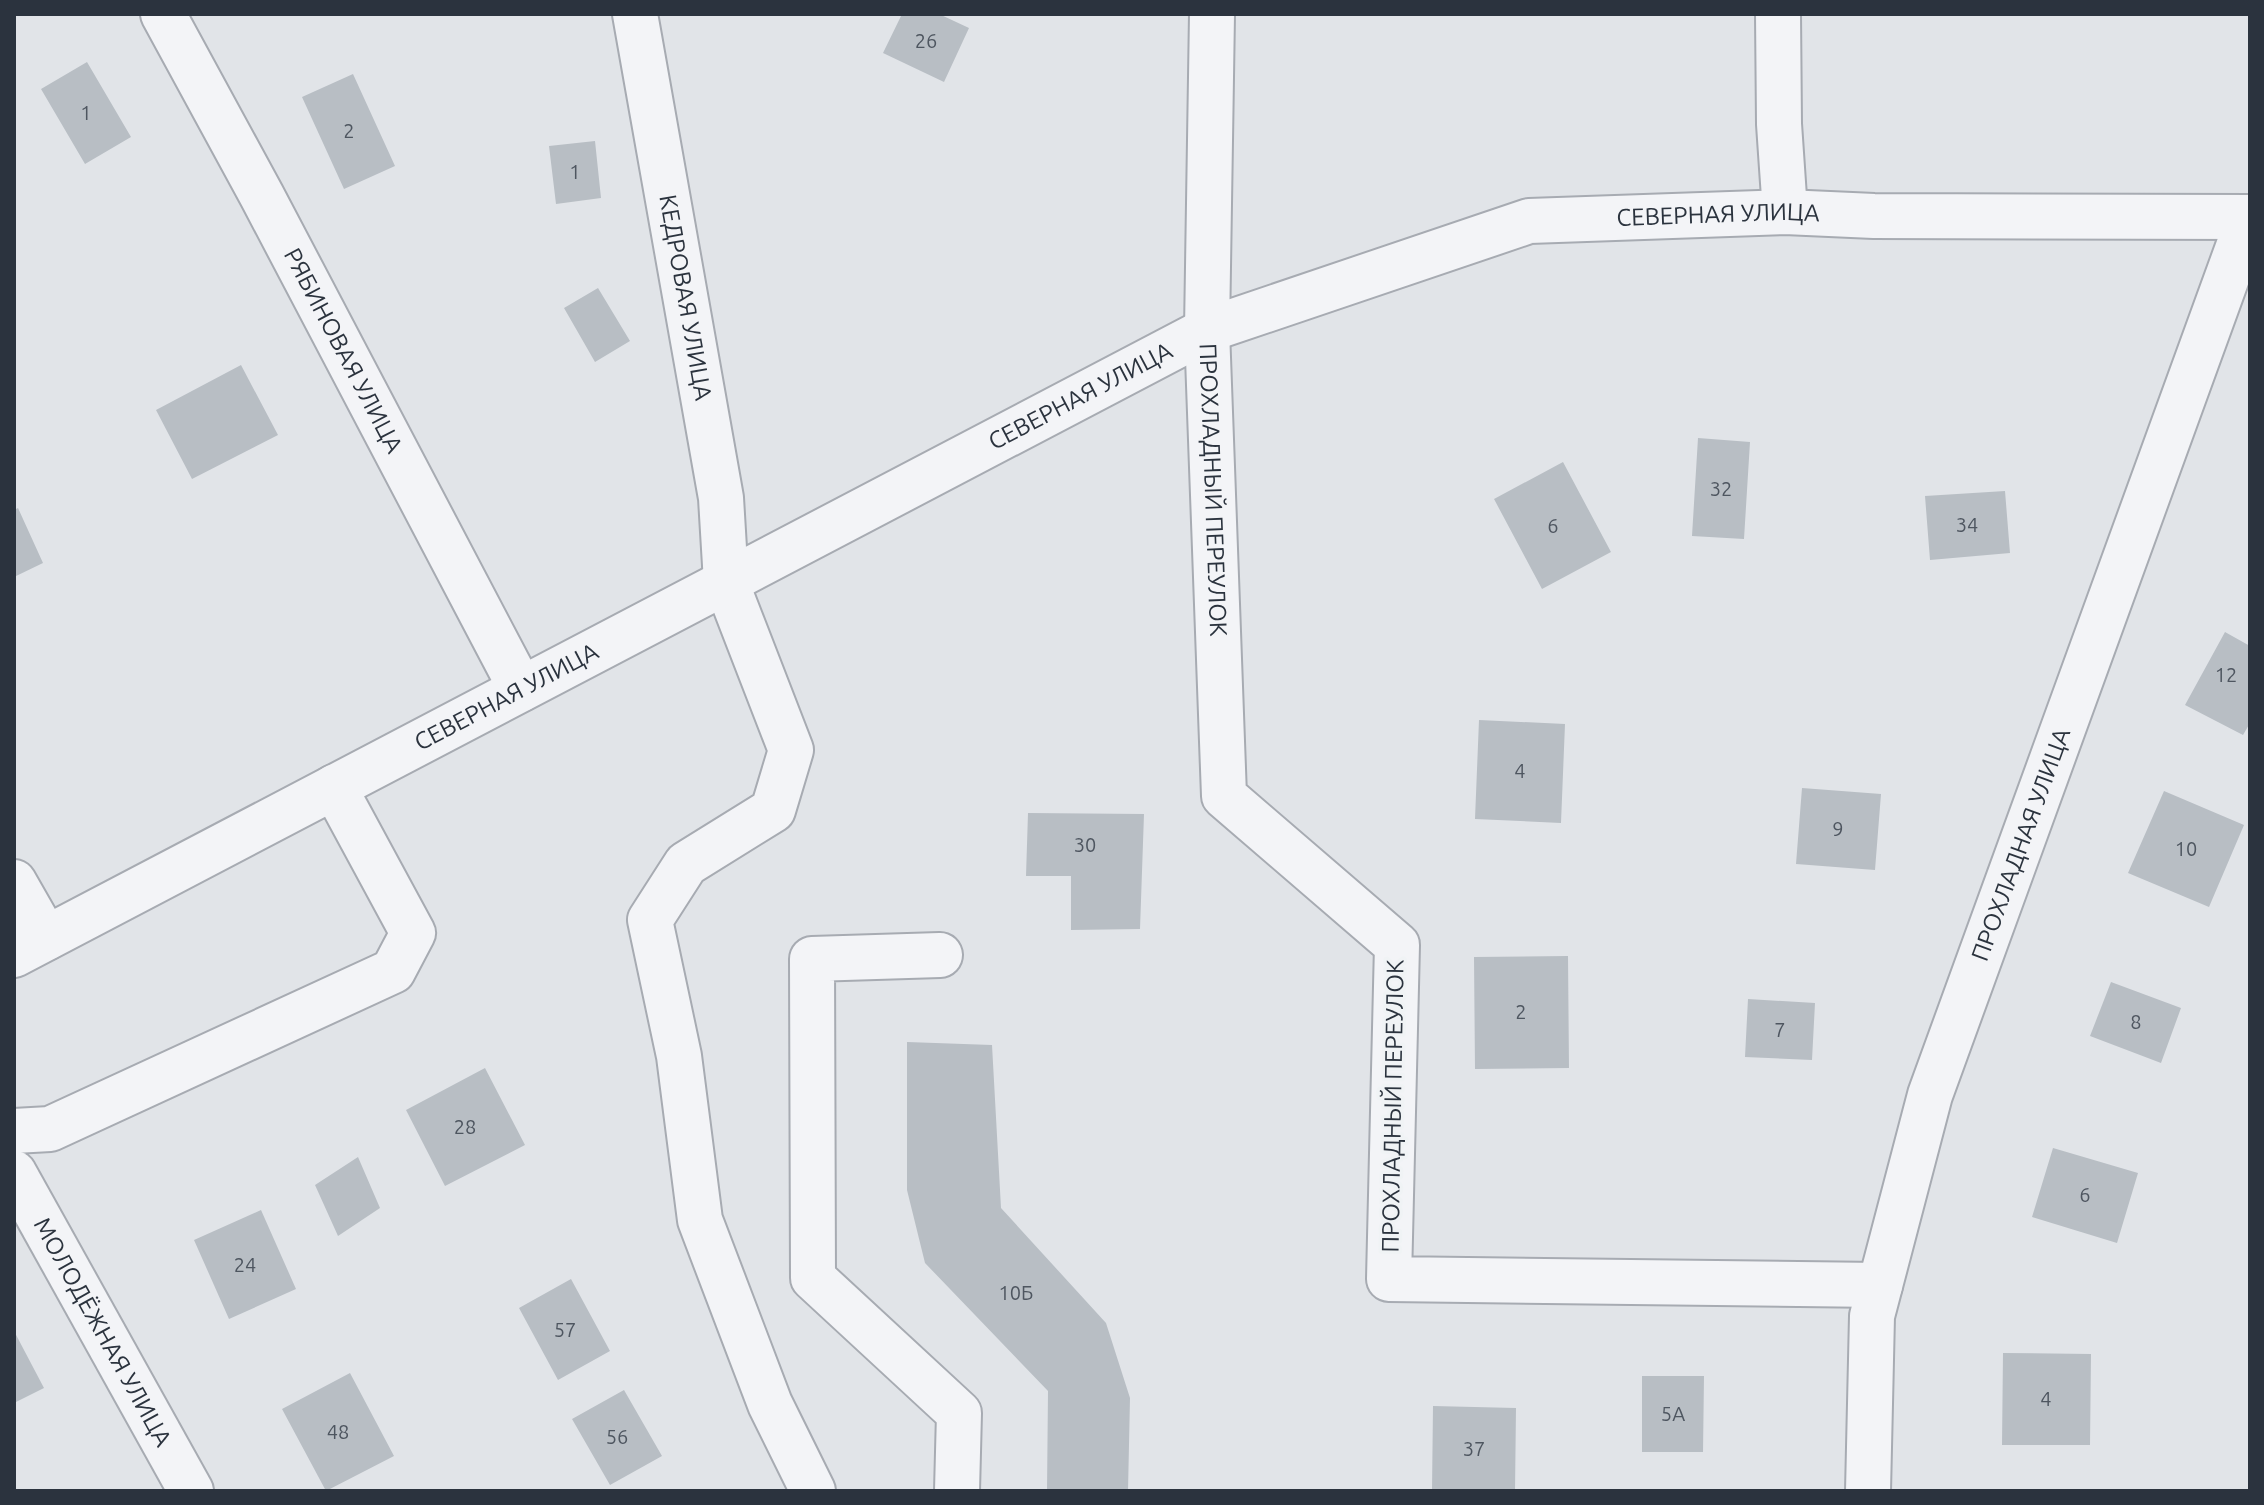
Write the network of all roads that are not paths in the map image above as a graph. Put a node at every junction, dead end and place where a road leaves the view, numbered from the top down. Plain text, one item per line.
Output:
1 (163, 14) edge
2 (635, 14) edge
3 (1212, 14) edge
4 (1778, 14) edge
5 (1813, 14) edge
6 (1779, 124) junction
7 (1785, 212) junction
8 (2250, 217) edge
9 (1207, 330) junction
10 (726, 582) junction
11 (521, 689) junction
12 (334, 787) junction
13 (14, 882) edge
14 (30, 946) edge
15 (940, 955) dead end
16 (14, 1131) edge
17 (14, 1173) edge
18 (1880, 1285) junction
19 (191, 1491) edge
20 (813, 1491) edge
21 (957, 1491) edge
22 (1868, 1491) edge

1 - 11 street, РЯБИНОВАЯ УЛИЦА
2 - 10 street, КЕДРОВАЯ УЛИЦА
3 - 9 street
4 - 6 street
5 - 6 street
6 - 7 street
7 - 8 street, СЕВЕРНАЯ УЛИЦА
7 - 9 street, СЕВЕРНАЯ УЛИЦА
8 - 18 street, ПРОХЛАДНАЯ УЛИЦА
9 - 10 street, СЕВЕРНАЯ УЛИЦА
9 - 18 street, ПРОХЛАДНЫЙ ПЕРЕУЛОК
10 - 11 street, СЕВЕРНАЯ УЛИЦА
10 - 20 street, КЕДРОВАЯ УЛИЦА
11 - 12 street, СЕВЕРНАЯ УЛИЦА
12 - 14 street, СЕВЕРНАЯ УЛИЦА
12 - 16 street
13 - 14 street
15 - 21 street
17 - 19 street, МОЛОДЁЖНАЯ УЛИЦА
18 - 22 street, ПРОХЛАДНАЯ УЛИЦА

